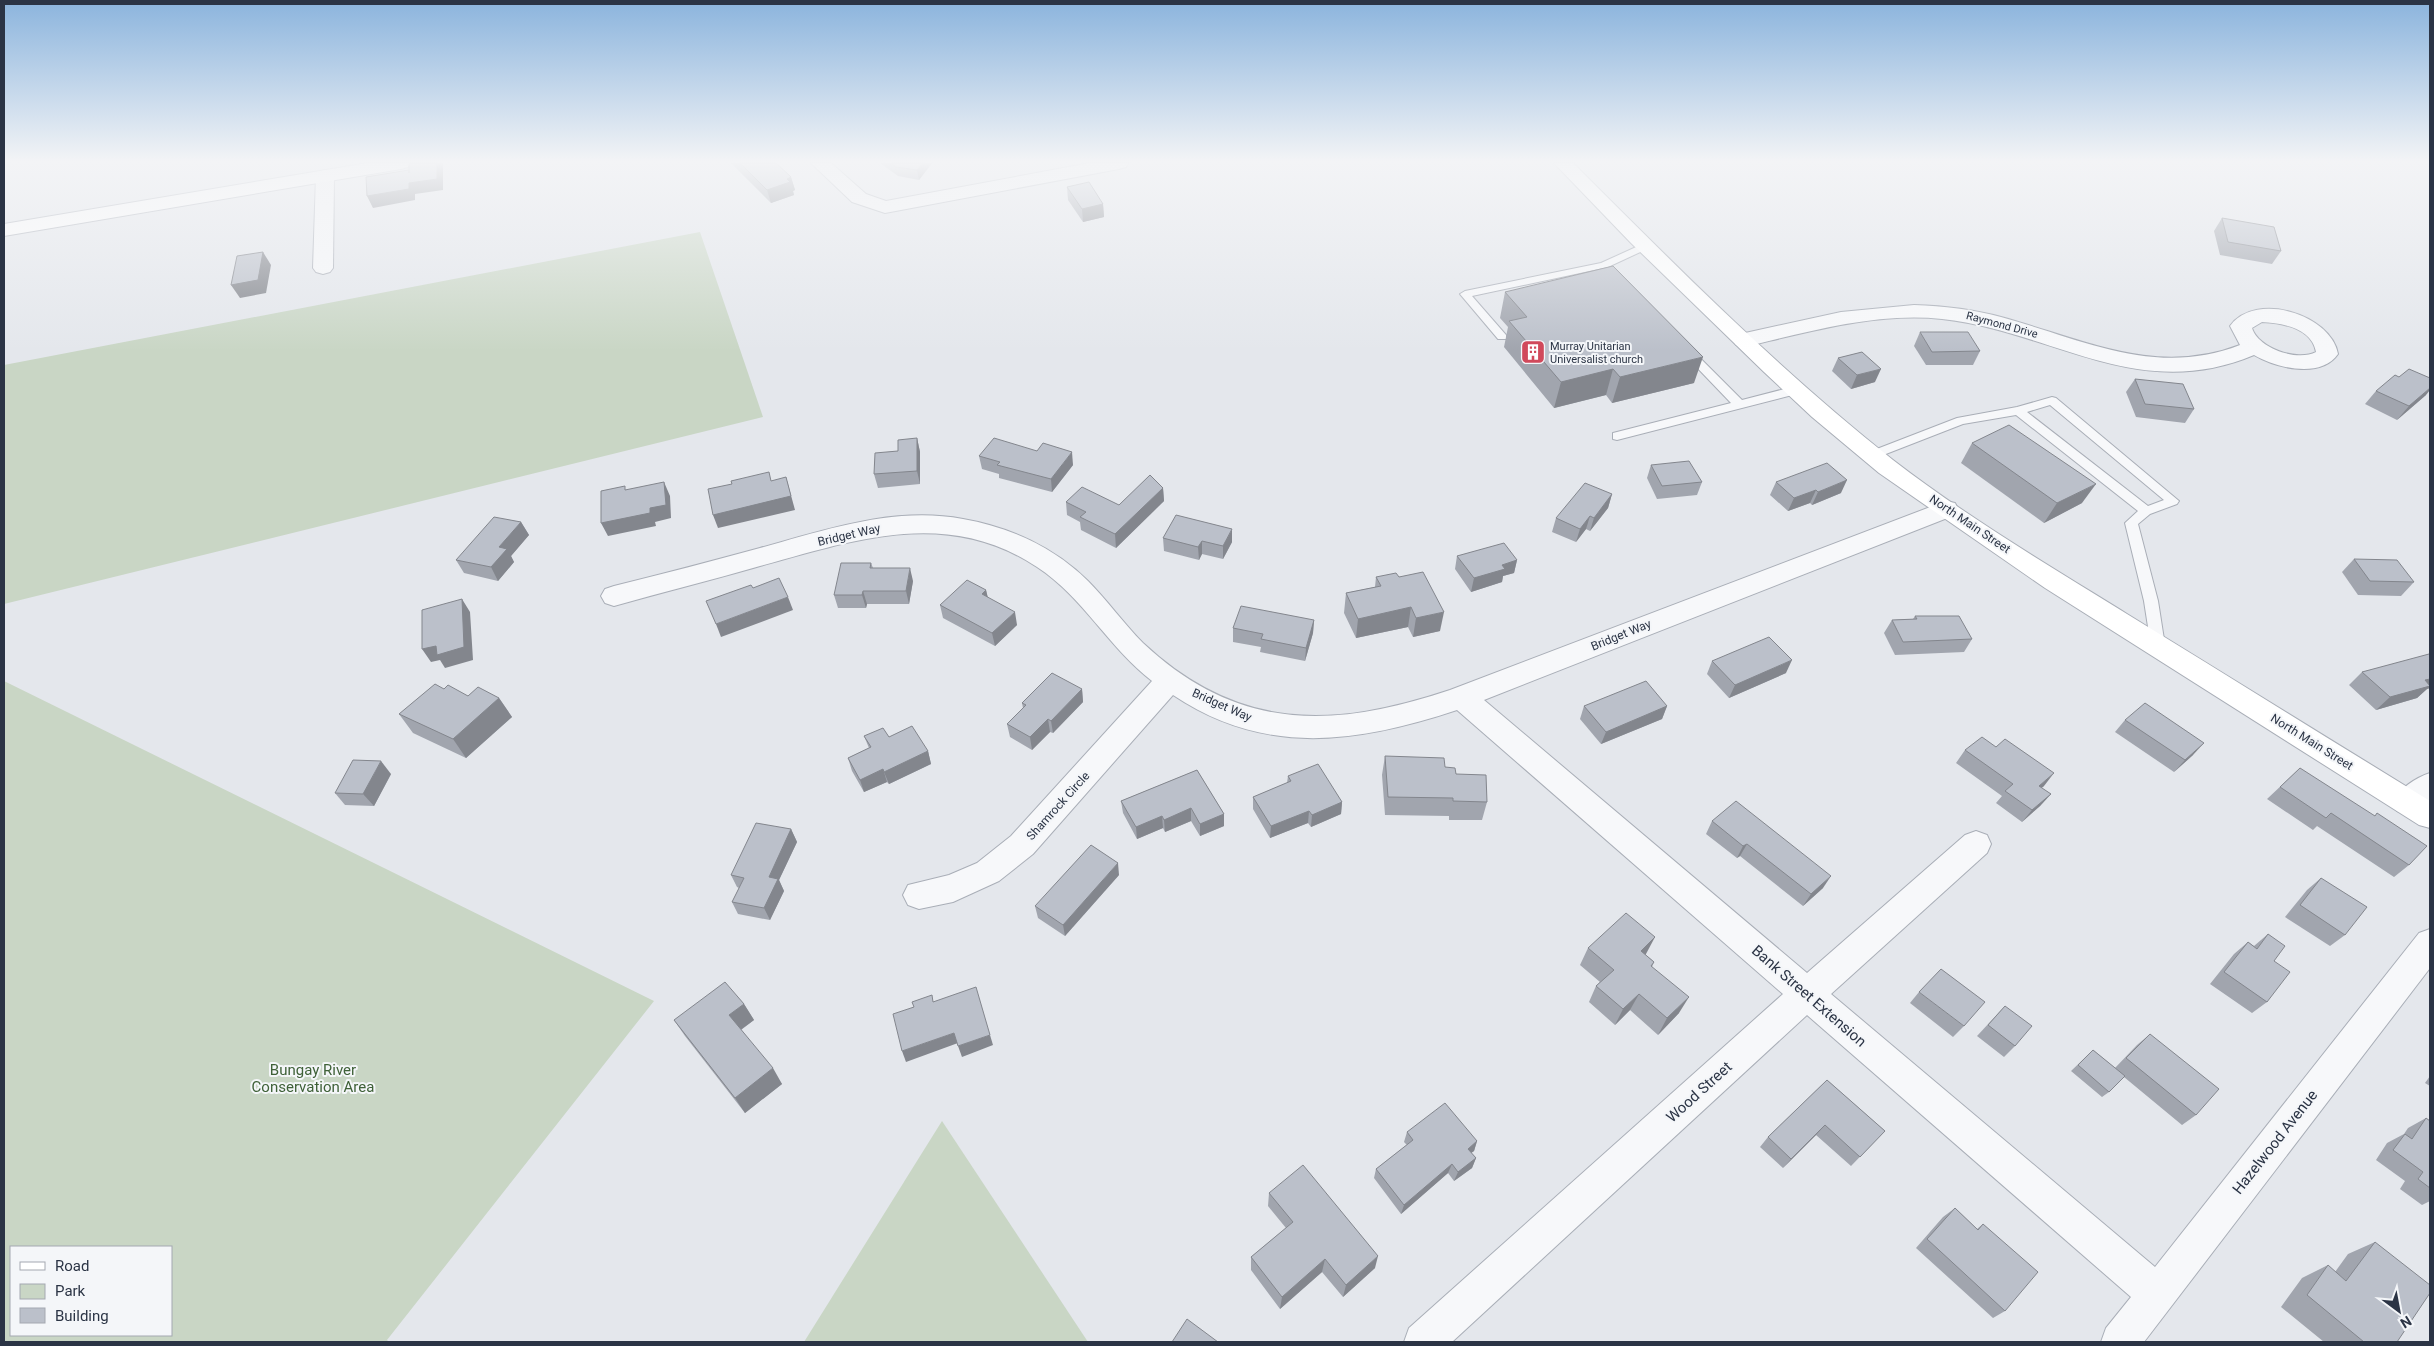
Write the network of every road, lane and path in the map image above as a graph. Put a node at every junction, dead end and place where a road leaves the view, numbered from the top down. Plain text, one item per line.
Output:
1 (29, 226) edge
2 (323, 226) edge
3 (1625, 226) edge
4 (4, 230) edge
5 (1645, 246) junction
6 (323, 268) dead end
7 (1502, 337) dead end
8 (1744, 340) junction
9 (1678, 341) edge
10 (2257, 348) dead end
11 (1796, 390) junction
12 (1738, 404) junction
13 (2018, 411) junction
14 (1617, 436) dead end
15 (1873, 455) junction
16 (1946, 509) junction
17 (2146, 511) junction
18 (614, 596) dead end
19 (2158, 646) junction
20 (1171, 679) junction
21 (1462, 698) junction
22 (2423, 801) edge
23 (1976, 844) dead end
24 (919, 895) dead end
25 (2430, 943) edge
26 (1807, 994) junction
27 (2157, 1294) junction
28 (1423, 1342) edge
29 (2120, 1342) edge

1 - 4 main road
2 - 6 street
3 - 5 main road, North Main Street
5 - 7 lane
5 - 8 main road, North Main Street
8 - 10 street, Raymond Drive
8 - 11 main road, North Main Street
9 - 12 lane
11 - 12 lane
11 - 15 main road, North Main Street
12 - 14 lane
13 - 15 lane
13 - 17 lane
13 - 17 lane
15 - 16 main road, North Main Street
16 - 19 main road, North Main Street
16 - 21 street, Bridget Way
17 - 19 lane
18 - 20 street, Bridget Way
19 - 22 main road, North Main Street
20 - 21 street, Bridget Way
20 - 24 street, Shamrock Circle
21 - 26 street, Bank Street Extension
23 - 26 street, Wood Street
25 - 27 street, Hazelwood Avenue
26 - 27 street, Bank Street Extension
26 - 28 street, Wood Street
27 - 29 street, Hazelwood Avenue

